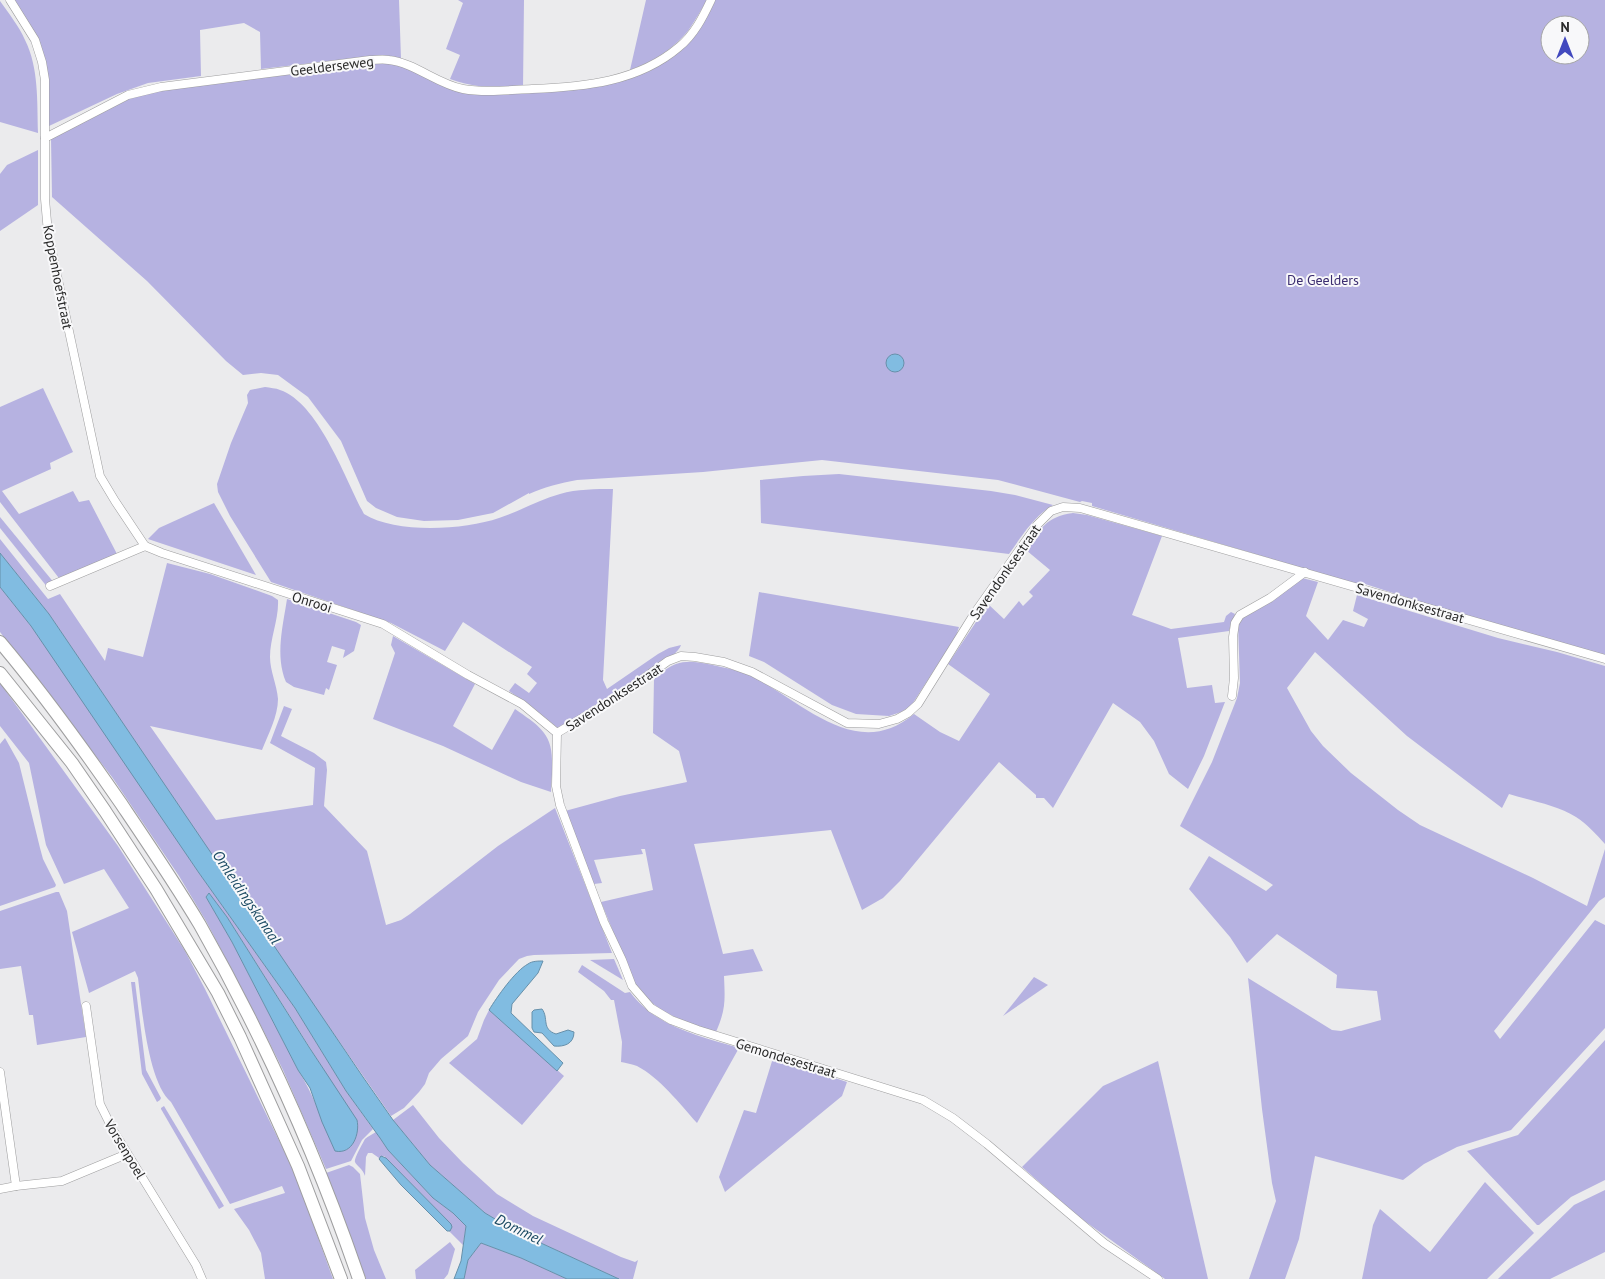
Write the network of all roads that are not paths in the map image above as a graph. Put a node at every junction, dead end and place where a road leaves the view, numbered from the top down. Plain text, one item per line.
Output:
1 (10, 0) edge
2 (711, 0) edge
3 (45, 138) junction
4 (145, 546) junction
5 (1305, 572) junction
6 (50, 586) dead end
7 (0, 642) edge
8 (1605, 659) edge
9 (0, 673) edge
10 (1232, 696) dead end
11 (557, 734) junction
12 (86, 1006) dead end
13 (0, 1072) edge
14 (128, 1154) junction
15 (16, 1186) junction
16 (0, 1189) edge
17 (202, 1279) edge
18 (341, 1279) edge
19 (360, 1279) edge
20 (1158, 1279) edge

1 - 3 street, Koppenhoefstraat
2 - 3 street, Geelderseweg
3 - 4 street, Koppenhoefstraat
4 - 6 street
4 - 11 street, Onrooi
5 - 8 street, Savendonksestraat
5 - 10 street
5 - 11 street, Savendonksestraat
7 - 19 highway
9 - 18 highway
11 - 20 street, Gemondesestraat
12 - 14 street, Vorsenpoel
13 - 15 street
14 - 15 street
14 - 17 street, Vorsenpoel
15 - 16 street

